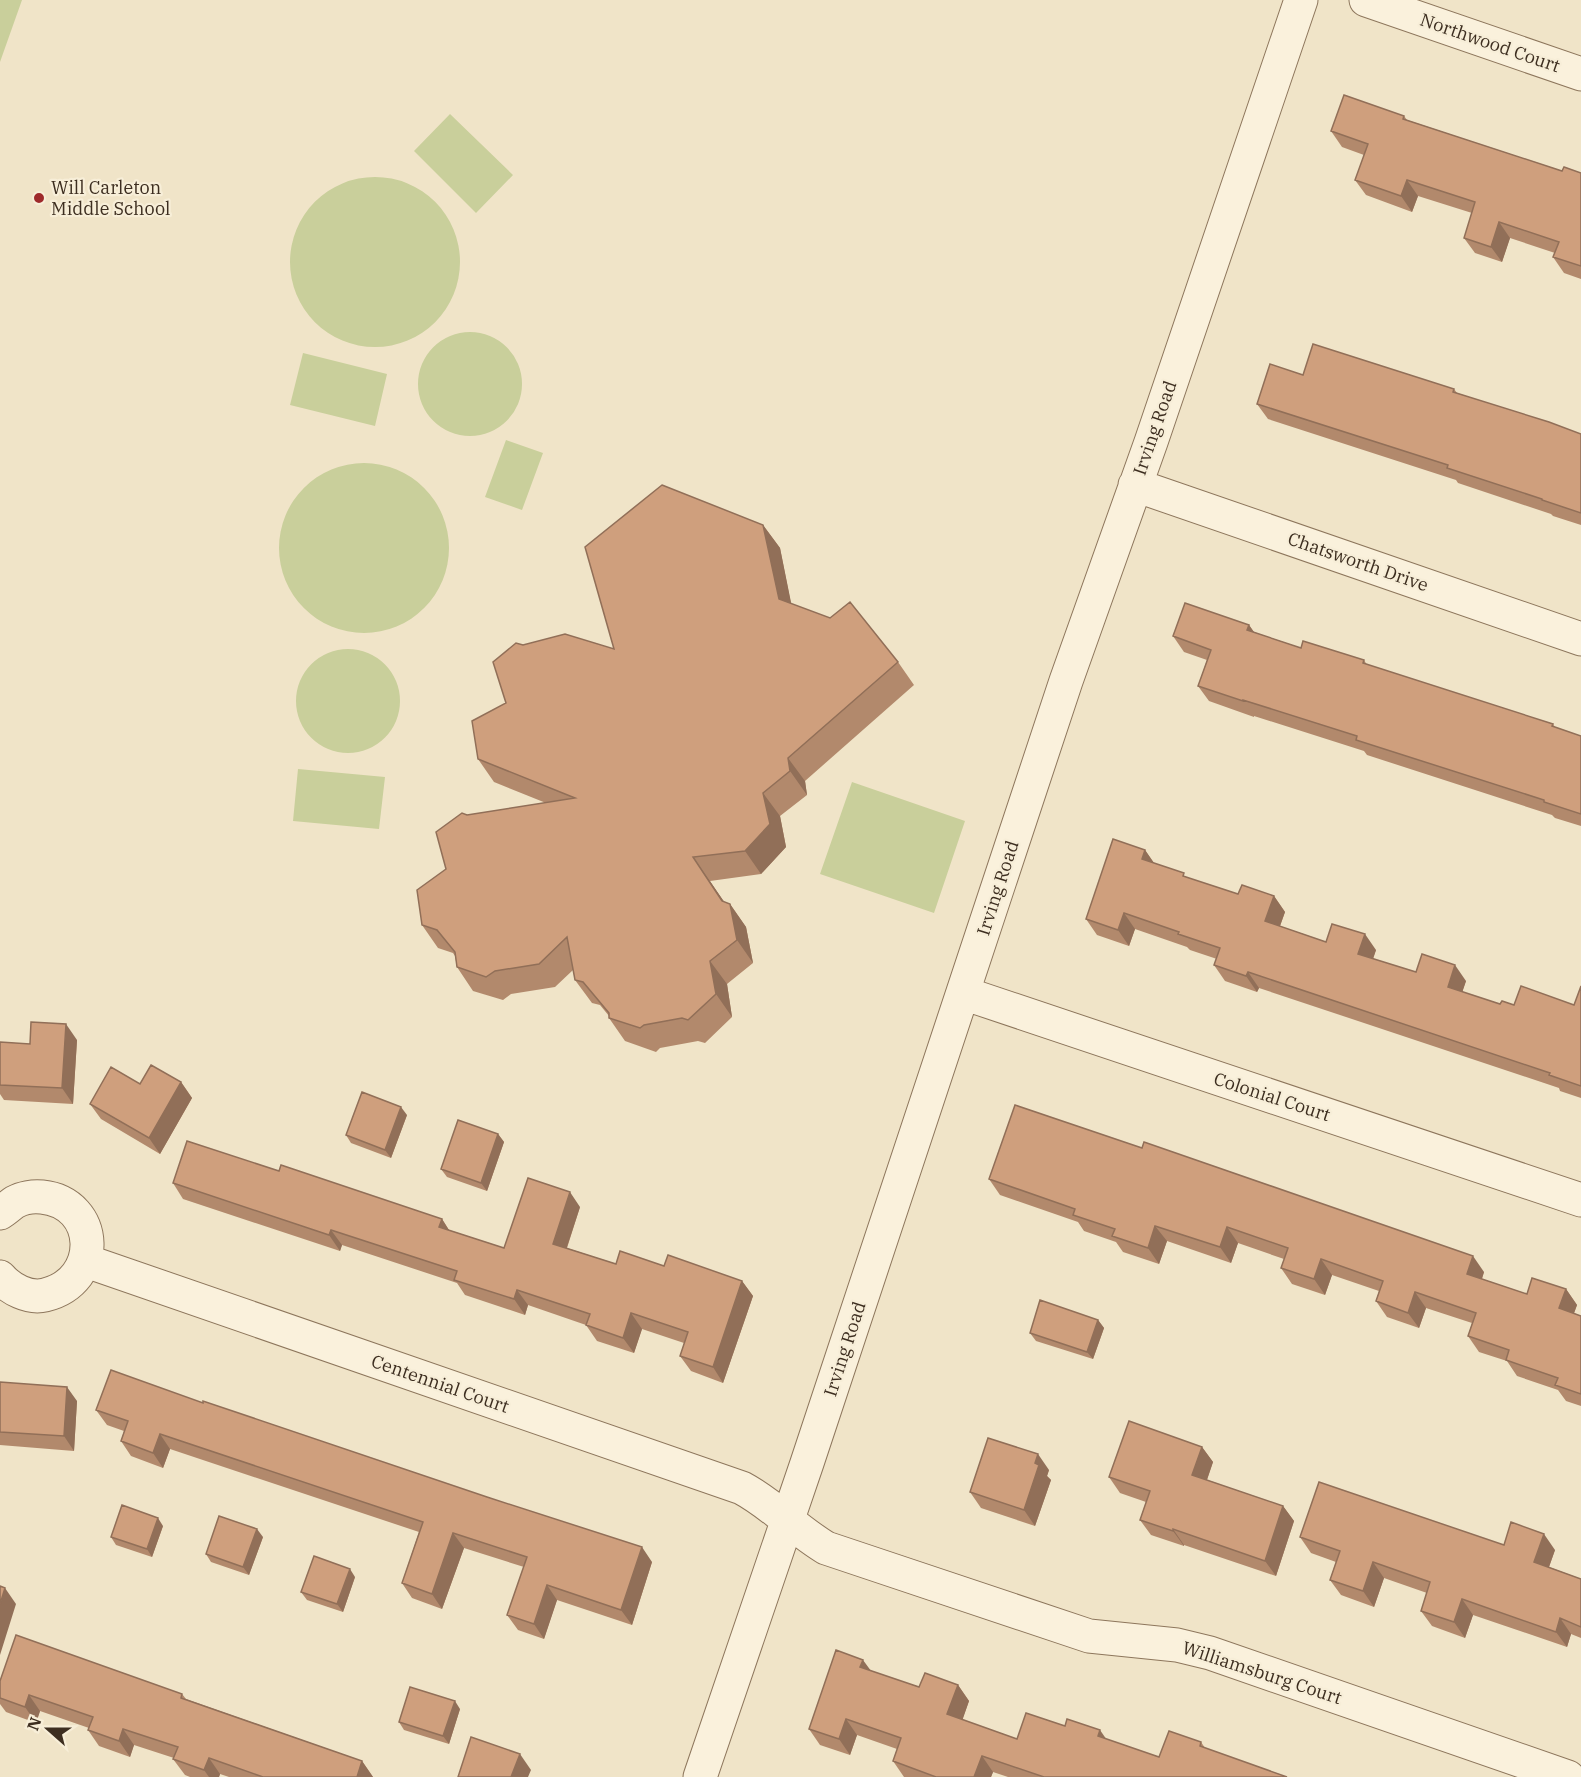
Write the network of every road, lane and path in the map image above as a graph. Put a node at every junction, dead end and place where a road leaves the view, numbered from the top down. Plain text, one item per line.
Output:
1 (1301, 0) edge
2 (1366, 0) edge
3 (1581, 74) edge
4 (1135, 485) junction
5 (1581, 639) edge
6 (963, 993) junction
7 (1581, 1200) edge
8 (0, 1213) edge
9 (86, 1261) junction
10 (0, 1277) edge
11 (788, 1520) junction
12 (700, 1777) edge
13 (1568, 1777) edge

1 - 4 street, Irving Road
2 - 3 street, Northwood Court
4 - 5 street, Chatsworth Drive
4 - 6 street, Irving Road
6 - 7 street, Colonial Court
6 - 11 street, Irving Road
8 - 9 street
9 - 10 street
9 - 11 street, Centennial Court
11 - 12 street, Irving Road
11 - 13 street, Williamsburg Court

